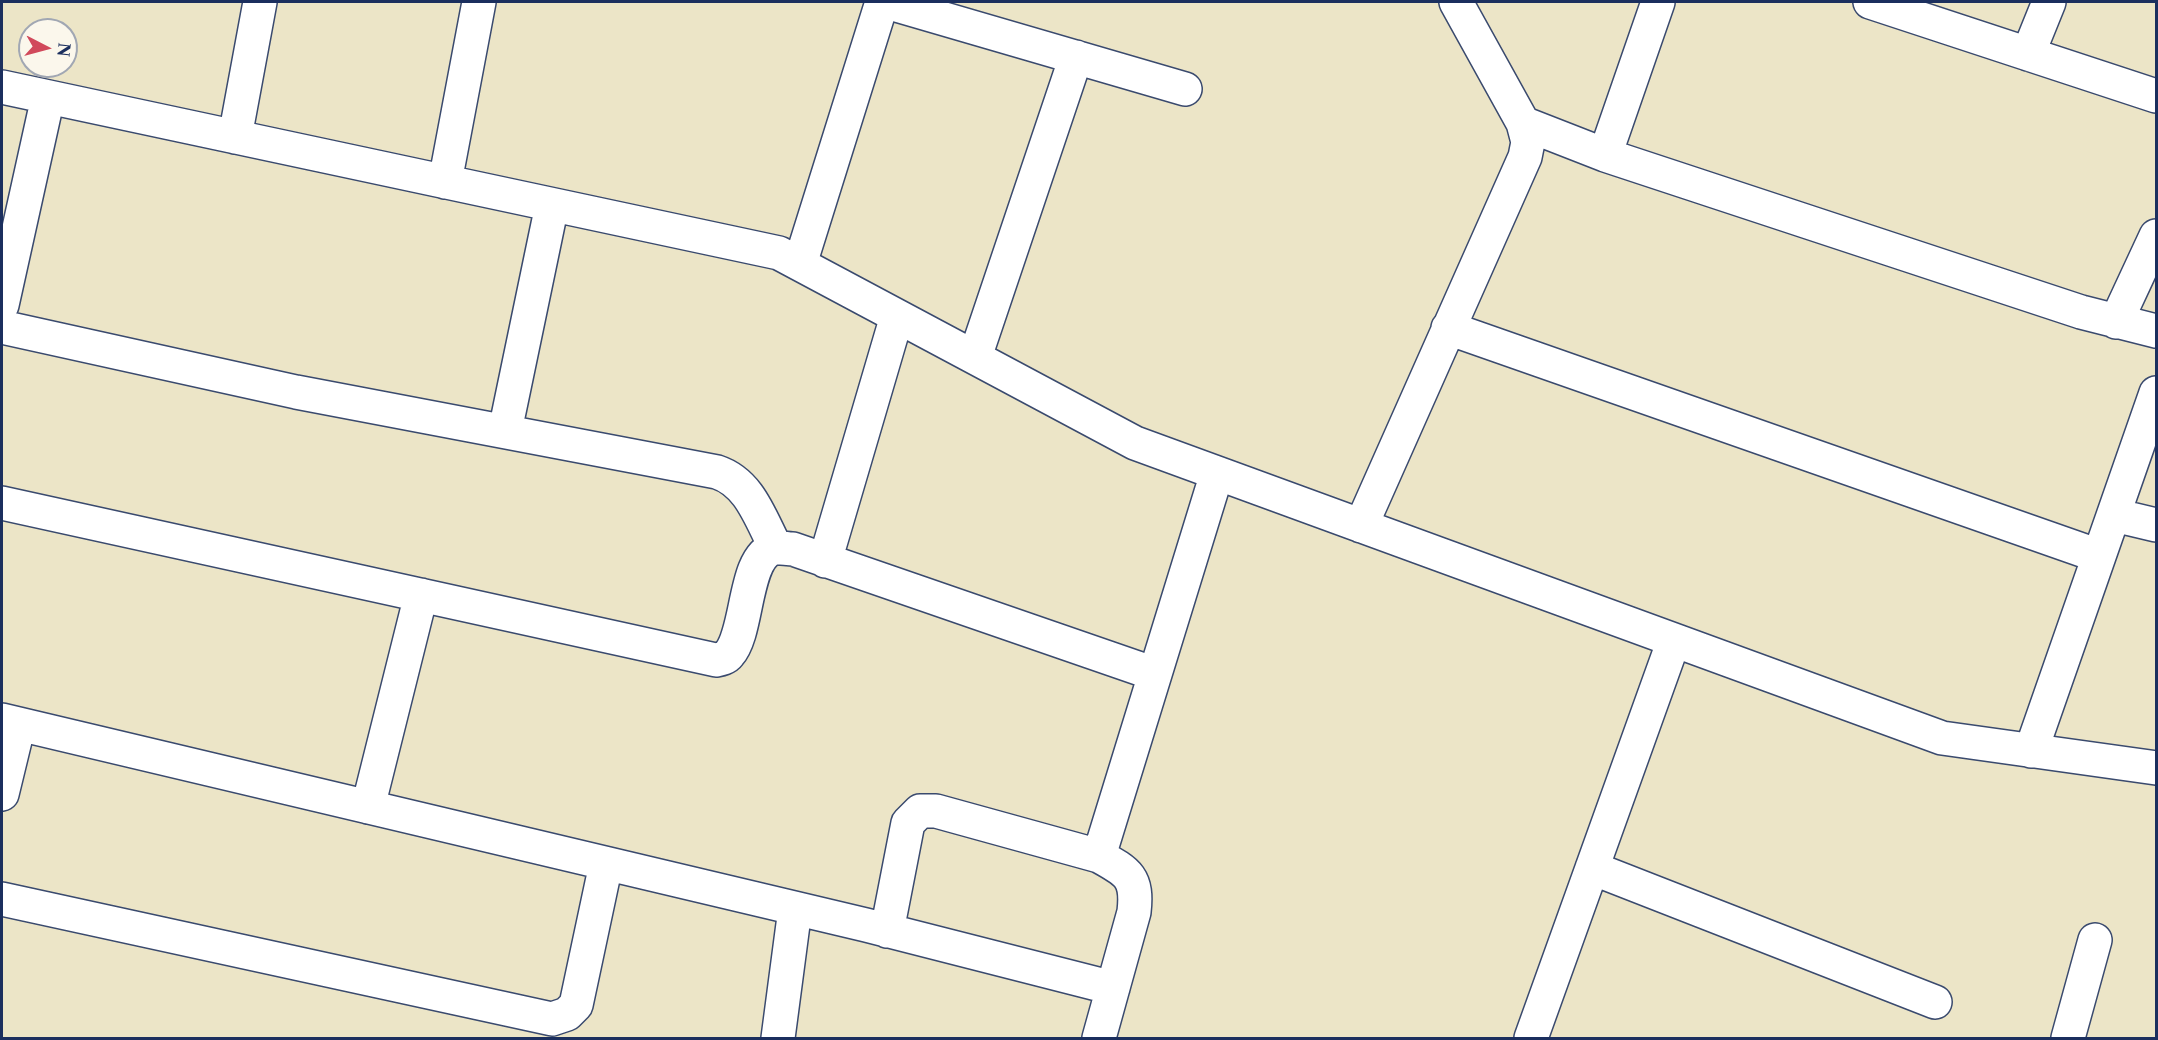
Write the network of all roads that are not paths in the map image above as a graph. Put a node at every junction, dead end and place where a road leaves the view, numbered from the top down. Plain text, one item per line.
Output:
1 (260, 2) edge
2 (479, 2) edge
3 (884, 2) edge
4 (1456, 2) edge
5 (1658, 2) edge
6 (1870, 2) edge
7 (2049, 2) edge
8 (2028, 54) junction
9 (1076, 57) junction
10 (2, 87) edge
11 (1185, 89) dead end
12 (2157, 96) edge
13 (48, 97) junction
14 (1523, 123) junction
15 (235, 137) junction
16 (1605, 155) junction
17 (445, 182) junction
18 (552, 205) junction
19 (2157, 236) edge
20 (800, 264) junction
21 (2, 304) edge
22 (897, 316) junction
23 (2116, 322) junction
24 (2, 327) edge
25 (1448, 328) junction
26 (2157, 331) edge
27 (975, 357) junction
28 (2157, 393) edge
29 (505, 431) junction
30 (1217, 473) junction
31 (2, 503) edge
32 (2114, 515) junction
33 (2157, 525) edge
34 (1361, 526) junction
35 (776, 548) junction
36 (2099, 556) junction
37 (825, 561) junction
38 (421, 595) junction
39 (1674, 640) junction
40 (1155, 674) junction
41 (10, 722) edge
42 (2031, 751) junction
43 (2157, 768) edge
44 (2, 794) edge
45 (368, 807) junction
46 (1099, 856) junction
47 (606, 864) junction
48 (1592, 868) junction
49 (2, 899) edge
50 (795, 909) junction
51 (887, 931) junction
52 (2095, 940) dead end
53 (1113, 988) junction
54 (1935, 1002) dead end
55 (778, 1038) edge
56 (1099, 1038) edge
57 (1531, 1038) edge
58 (2068, 1038) edge

1 - 15 street
2 - 17 street
3 - 9 street
3 - 20 street
4 - 14 street
5 - 16 street
6 - 8 street
7 - 8 street
8 - 12 street
9 - 11 street
9 - 27 street
10 - 13 street
13 - 15 street
13 - 21 street
14 - 16 street
14 - 25 street
15 - 17 street
16 - 23 street
17 - 18 street
18 - 20 street
18 - 29 street
19 - 23 street
20 - 22 street
22 - 27 street
22 - 37 street
23 - 26 street
24 - 29 street
25 - 34 street
25 - 36 street
27 - 30 street
28 - 32 street
29 - 35 street
30 - 34 street
30 - 40 street
31 - 38 street
32 - 33 street
32 - 36 street
34 - 39 street
35 - 37 street
35 - 38 street
36 - 42 street
37 - 40 street
38 - 45 street
39 - 42 street
39 - 48 street
40 - 46 street
41 - 44 street
41 - 45 street
42 - 43 street
45 - 47 street
46 - 51 street
46 - 53 street
47 - 49 street
47 - 50 street
48 - 54 street
48 - 57 street
50 - 51 street
50 - 55 street
51 - 53 street
52 - 58 street
53 - 56 street

